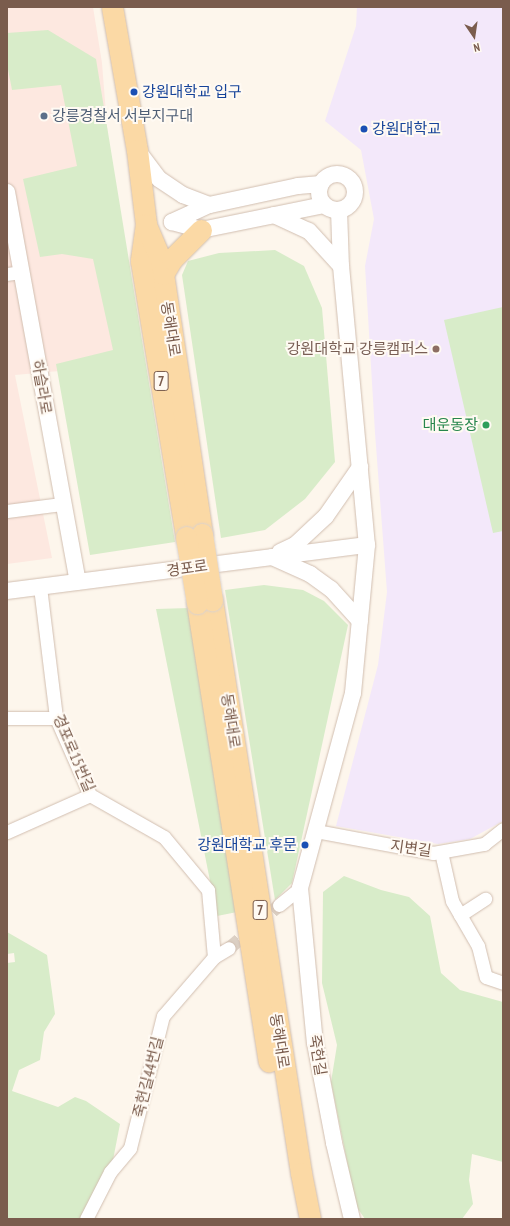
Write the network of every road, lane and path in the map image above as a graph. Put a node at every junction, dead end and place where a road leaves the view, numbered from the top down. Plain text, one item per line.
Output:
1 (112, 7) edge
2 (137, 150) junction
3 (321, 184) junction
4 (7, 192) edge
5 (324, 204) junction
6 (209, 205) junction
7 (339, 210) junction
8 (274, 215) junction
9 (172, 222) junction
10 (146, 224) junction
11 (201, 230) junction
12 (341, 266) junction
13 (14, 273) edge
14 (163, 274) junction
15 (360, 467) junction
16 (62, 504) junction
17 (7, 511) edge
18 (194, 536) junction
19 (367, 545) junction
20 (270, 557) junction
21 (78, 582) junction
22 (40, 587) junction
23 (7, 591) edge
24 (204, 602) junction
25 (360, 621) junction
26 (7, 718) edge
27 (56, 718) junction
28 (90, 795) junction
29 (503, 829) edge
30 (316, 831) junction
31 (7, 832) edge
32 (441, 852) junction
33 (300, 888) junction
34 (485, 899) dead end
35 (279, 905) tunnel mouth
36 (460, 915) junction
37 (229, 948) tunnel mouth
38 (214, 957) junction
39 (503, 983) edge
40 (86, 1219) edge
41 (297, 1219) edge
42 (310, 1219) edge
43 (352, 1219) edge

1 - 2 main road, 동해대로 / 7
2 - 6 street
2 - 10 main road, 동해대로 / 7
3 - 5 street
3 - 6 street
3 - 7 street
4 - 13 street, 하슬라로
5 - 7 street
5 - 8 street
6 - 9 street
7 - 12 street
8 - 11 street
8 - 12 street
9 - 10 street
9 - 11 street
10 - 14 main road, 동해대로 / 7
10 - 18 main road, 동해대로 / 7
11 - 14 main road
12 - 15 street
13 - 16 street, 하슬라로
14 - 18 main road, 동해대로 / 7
15 - 19 street
15 - 20 street
16 - 17 street
16 - 21 street, 하슬라로
18 - 24 main road, 동해대로 / 7, bridge
19 - 20 street, 경포로
19 - 25 street
20 - 21 street, 경포로
20 - 25 street
21 - 22 street, 경포로
22 - 23 street, 경포로
22 - 27 street, 경포로15번길
24 - 41 main road, 동해대로 / 7
24 - 42 main road, 동해대로 / 7
25 - 30 street
26 - 27 street
27 - 28 street, 경포로15번길
28 - 31 street
28 - 38 street, 경포로15번길
29 - 32 street, 지변길
30 - 32 street, 지변길
30 - 33 street
32 - 36 street
33 - 35 street
33 - 43 street, 죽헌길
34 - 36 street
36 - 39 street
37 - 38 street, 죽헌길44번길
38 - 40 street, 죽헌길44번길

